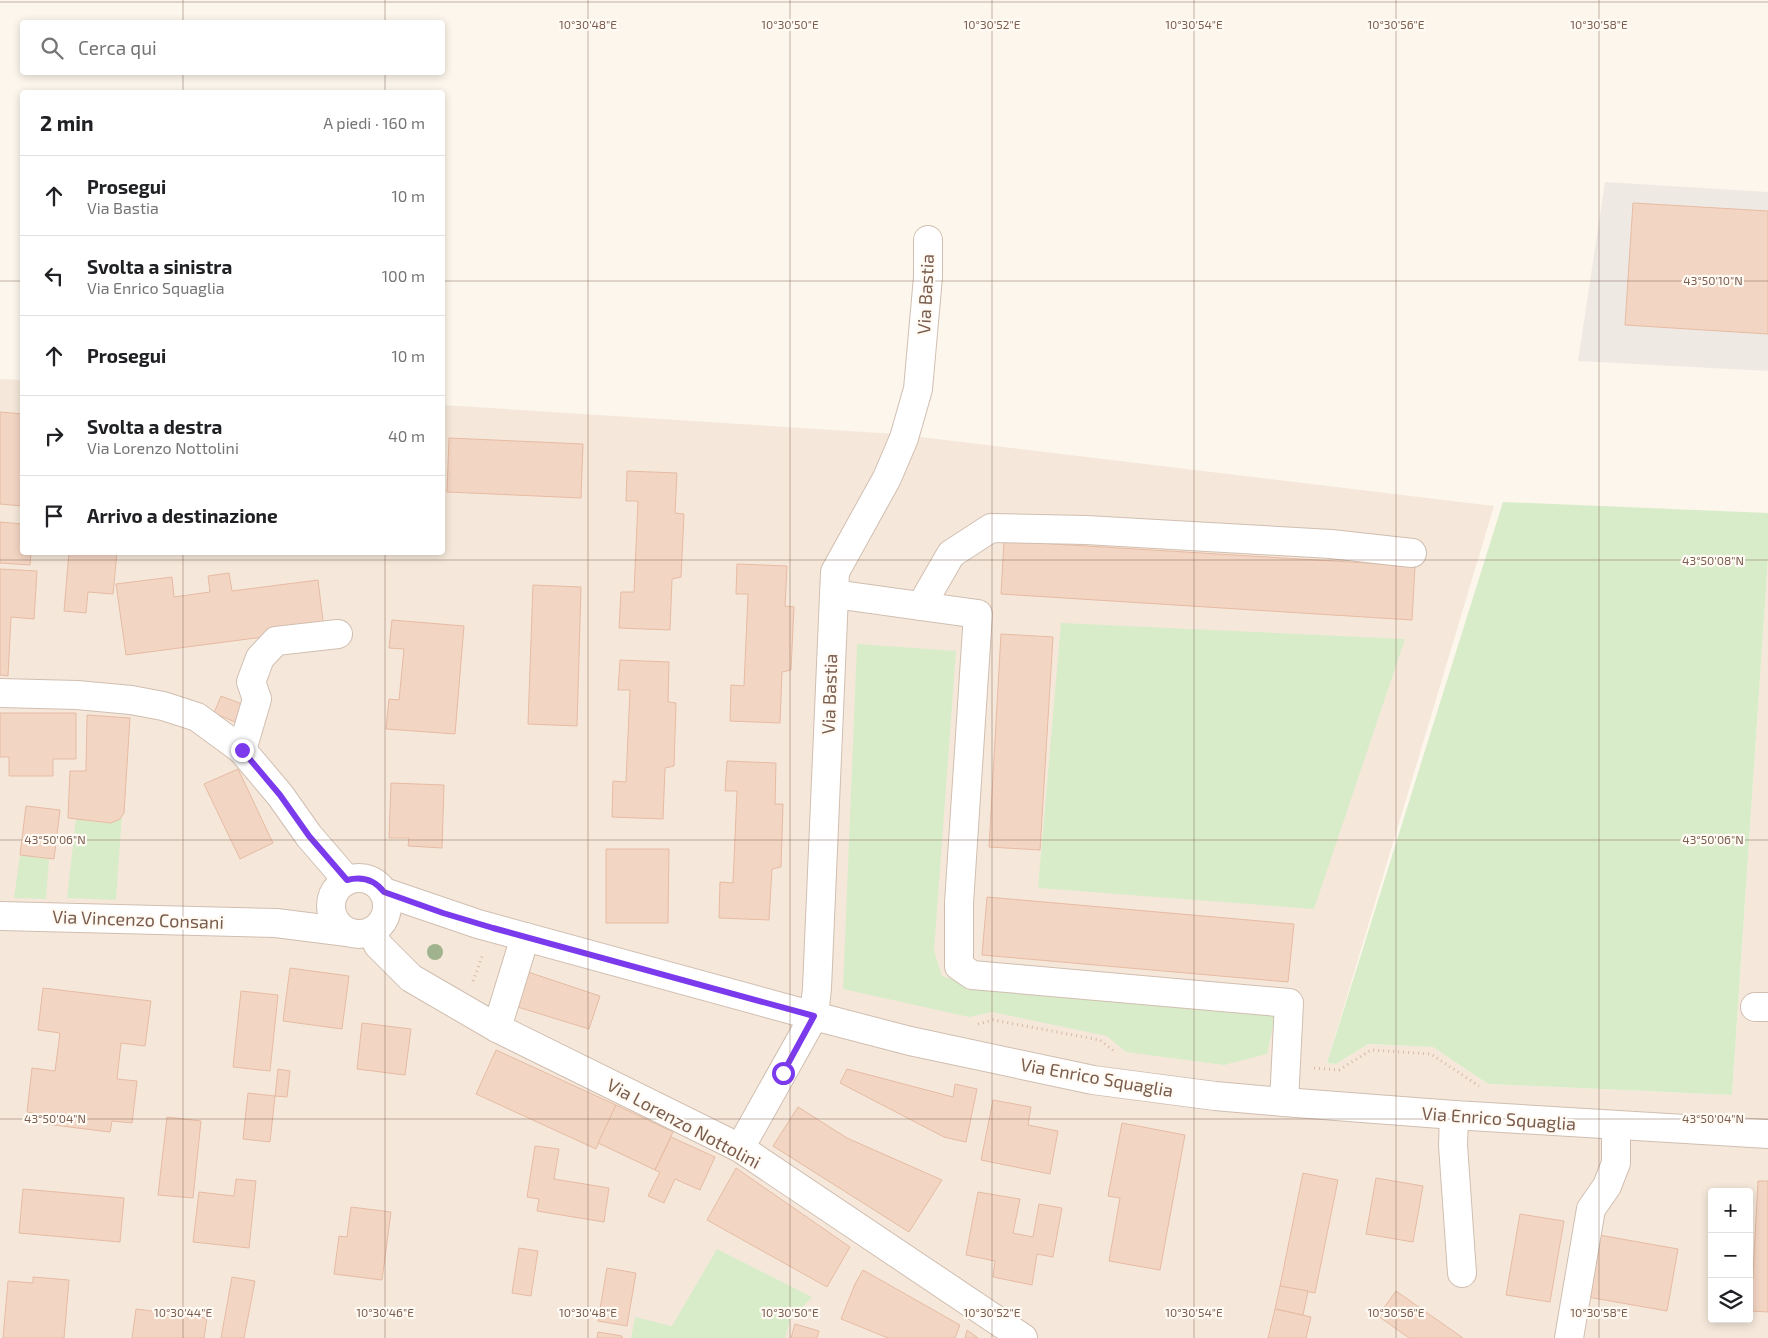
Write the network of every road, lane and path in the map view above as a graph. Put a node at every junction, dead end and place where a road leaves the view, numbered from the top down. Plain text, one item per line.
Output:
1 (928, 240) dead end
2 (1412, 553) dead end
3 (834, 594) junction
4 (921, 606) junction
5 (338, 634) dead end
6 (0, 693) edge
7 (242, 750) junction
8 (339, 888) junction
9 (0, 916) edge
10 (372, 918) junction
11 (276, 923) junction
12 (493, 928) junction
13 (525, 937) junction
14 (462, 1008) junction
15 (814, 1016) junction
16 (496, 1028) junction
17 (1284, 1102) junction
18 (1454, 1115) junction
19 (1616, 1125) junction
20 (1768, 1134) edge
21 (740, 1148) junction
22 (1462, 1273) dead end
23 (1023, 1338) edge
24 (1569, 1338) edge

1 - 3 street, Via Bastia
2 - 4 street
3 - 4 street
3 - 15 street, Via Bastia
4 - 17 street
5 - 7 street
6 - 7 street
7 - 8 street
8 - 10 street, Via Lorenzo Nottolini
8 - 10 street
8 - 11 street, Via Vincenzo Consani
9 - 11 street, Via Vincenzo Consani
10 - 11 street, Via Vincenzo Consani
10 - 12 street, Via Enrico Squaglia
10 - 14 street, Via Lorenzo Nottolini
12 - 13 street, Via Enrico Squaglia
12 - 14 path
13 - 15 street, Via Enrico Squaglia
13 - 16 street
14 - 16 street, Via Lorenzo Nottolini
15 - 17 street, Via Enrico Squaglia
15 - 21 street, Via Bastia
16 - 21 street, Via Lorenzo Nottolini
17 - 18 street, Via Enrico Squaglia
18 - 19 street, Via Enrico Squaglia
18 - 22 street
19 - 20 street, Via Enrico Squaglia
19 - 24 street
21 - 23 street, Via Lorenzo Nottolini

